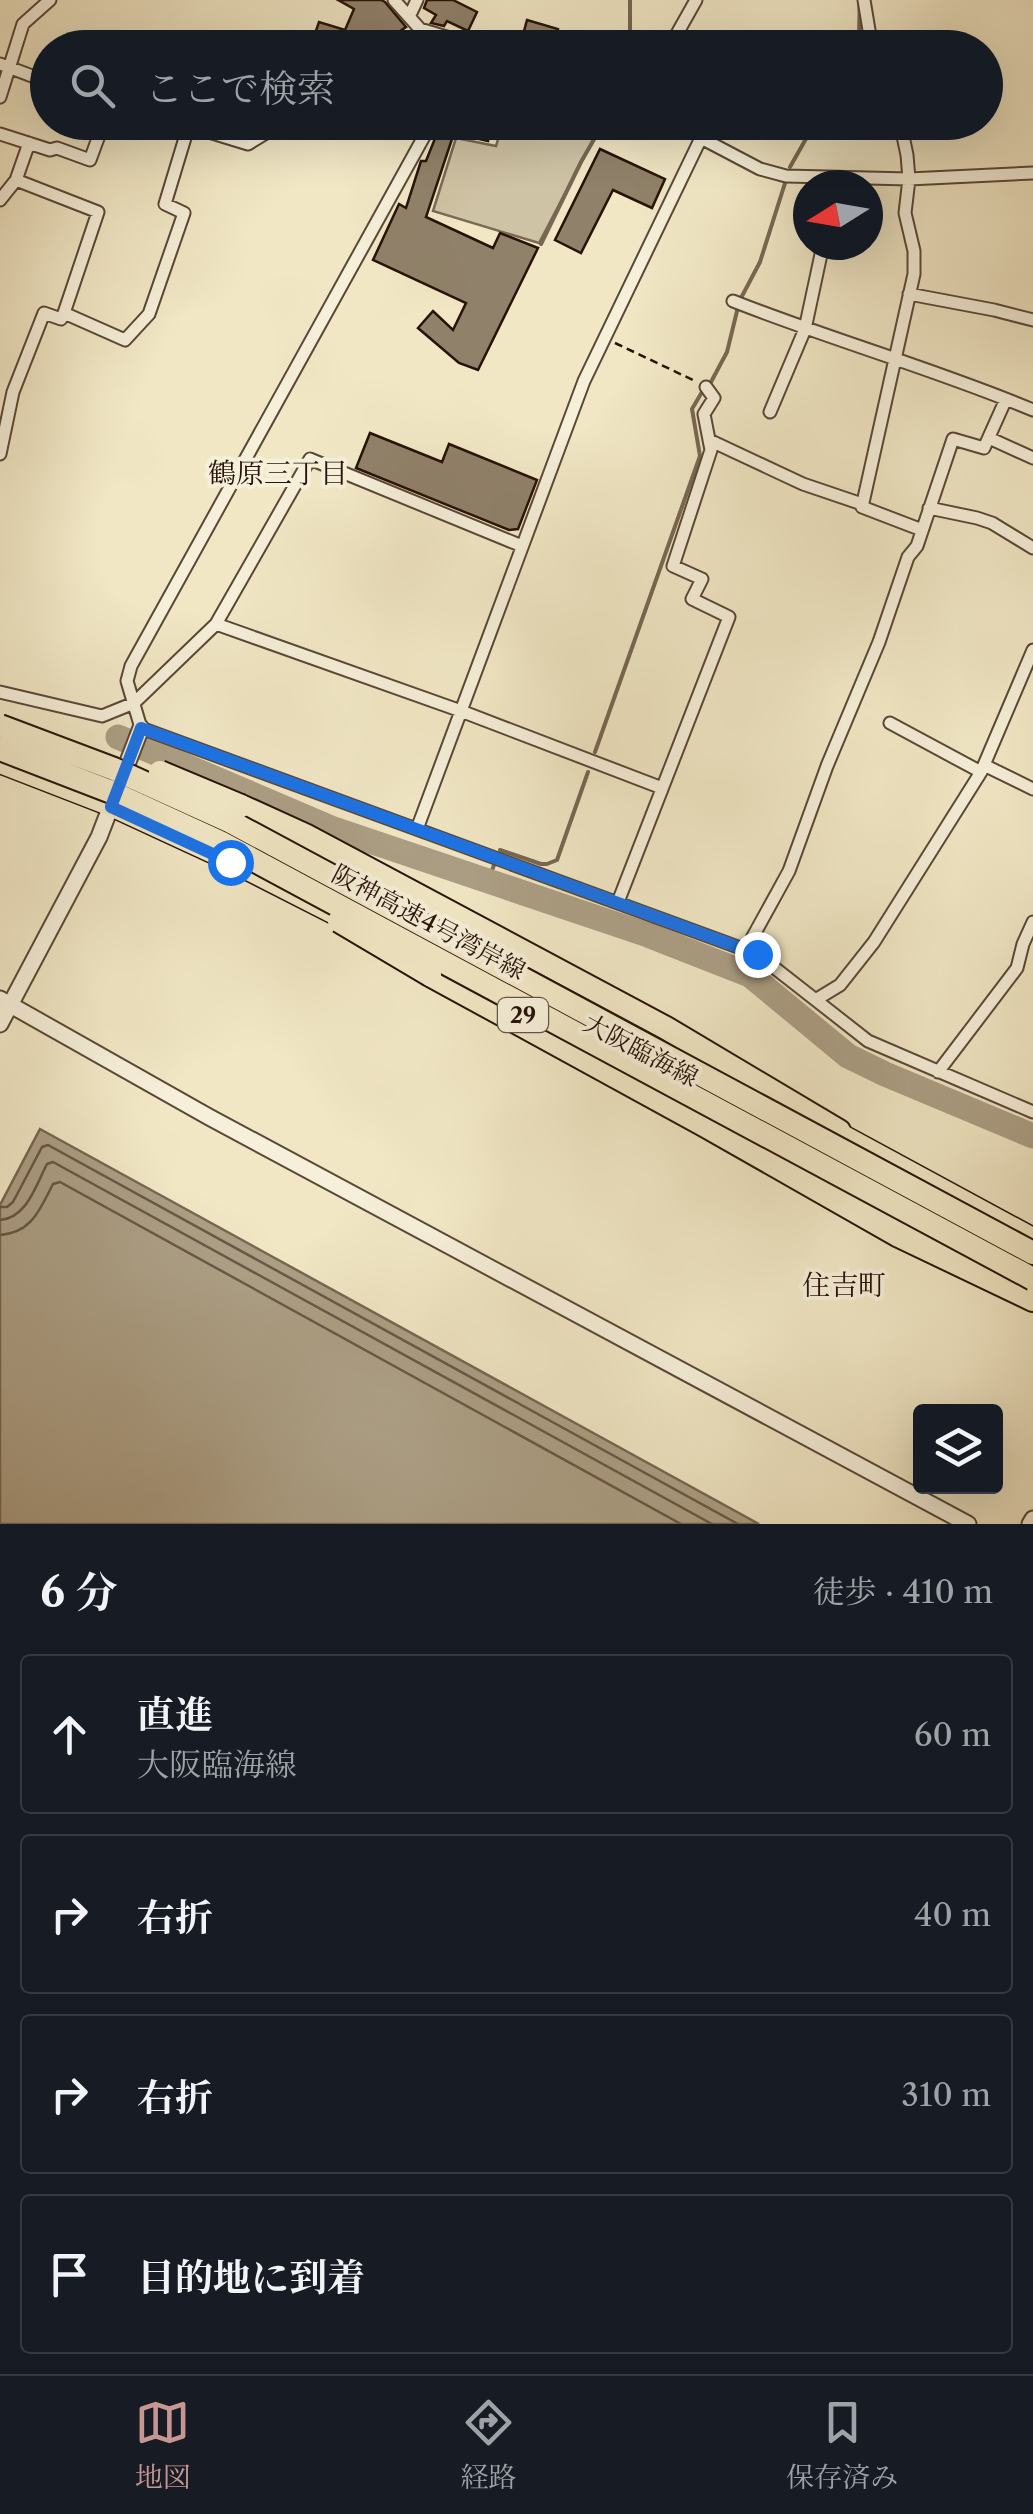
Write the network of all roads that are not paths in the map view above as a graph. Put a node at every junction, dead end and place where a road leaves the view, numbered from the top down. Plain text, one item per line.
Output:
1 (50, 0) edge
2 (394, 0) edge
3 (417, 0) edge
4 (696, 0) edge
5 (864, 0) edge
6 (409, 17) junction
7 (424, 30) edge
8 (679, 30) edge
9 (869, 30) edge
10 (5, 66) edge
11 (30, 75) edge
12 (0, 97) edge
13 (0, 134) edge
14 (97, 140) edge
15 (179, 140) edge
16 (422, 140) edge
17 (700, 140) edge
18 (705, 140) edge
19 (904, 140) edge
20 (29, 143) junction
21 (1033, 173) edge
22 (793, 177) edge
23 (909, 179) junction
24 (16, 180) junction
25 (883, 180) edge
26 (0, 200) edge
27 (820, 260) edge
28 (909, 294) junction
29 (733, 301) dead end
30 (64, 313) junction
31 (1033, 320) edge
32 (806, 329) junction
33 (894, 356) junction
34 (706, 386) road end
35 (1006, 399) junction
36 (1033, 410) edge
37 (770, 412) dead end
38 (988, 438) junction
39 (709, 440) junction
40 (0, 454) edge
41 (1033, 458) edge
42 (862, 504) junction
43 (930, 508) junction
44 (922, 530) junction
45 (522, 546) junction
46 (1033, 548) edge
47 (216, 624) junction
48 (1033, 650) edge
49 (0, 692) edge
50 (134, 703) junction
51 (461, 711) junction
52 (0, 720) edge
53 (890, 722) dead end
54 (141, 728) junction
55 (0, 750) edge
56 (0, 764) edge
57 (127, 766) junction
58 (983, 768) junction
59 (662, 788) junction
60 (1033, 789) edge
61 (111, 807) junction
62 (417, 829) junction
63 (618, 902) junction
64 (1033, 922) edge
65 (1029, 941) edge
66 (745, 950) junction
67 (817, 999) junction
68 (6, 1002) edge
69 (0, 1024) edge
70 (938, 1072) junction
71 (1033, 1112) edge
72 (839, 1132) junction
73 (1033, 1237) edge
74 (1033, 1253) edge
75 (1033, 1279) edge
76 (1033, 1297) edge
77 (968, 1524) edge

1 - 10 street
2 - 6 street
3 - 6 street
4 - 8 street
5 - 9 street
6 - 7 street
10 - 11 street
10 - 12 street
13 - 20 street
14 - 20 street
15 - 30 street
16 - 50 street
17 - 45 street
18 - 22 street
19 - 23 street
20 - 24 street
21 - 23 street
23 - 25 street
23 - 28 street
24 - 26 street
24 - 30 street
27 - 32 street
28 - 31 street
28 - 33 street
29 - 32 street
30 - 40 street
32 - 33 street
32 - 37 street
33 - 35 street
33 - 42 street
34 - 39 street
35 - 36 street
35 - 38 street
38 - 41 street
38 - 43 street
39 - 42 street
39 - 59 street
42 - 44 street
43 - 44 street
43 - 46 street
44 - 66 street
45 - 47 street
45 - 51 street
47 - 50 street
47 - 51 street
48 - 58 street
49 - 50 street
50 - 54 street
51 - 59 street
51 - 62 street
52 - 57 main road, 大阪臨海線 / 29
52 - 72 highway, bridge
52 - 74 highway, 阪神高速4号湾岸線, bridge
53 - 58 street
54 - 57 street
54 - 62 street
55 - 75 highway, 阪神高速4号湾岸線, bridge
55 - 76 highway, bridge
56 - 61 main road, 大阪臨海線 / 29
57 - 61 street
57 - 72 main road, 大阪臨海線 / 29
58 - 60 street
58 - 67 street
59 - 63 street
61 - 68 street
61 - 76 main road, 大阪臨海線 / 29
62 - 63 street
63 - 66 street
64 - 65 street
65 - 70 street
66 - 67 street
67 - 70 street
68 - 69 street
68 - 77 street
70 - 71 street
72 - 73 main road, 大阪臨海線 / 29

